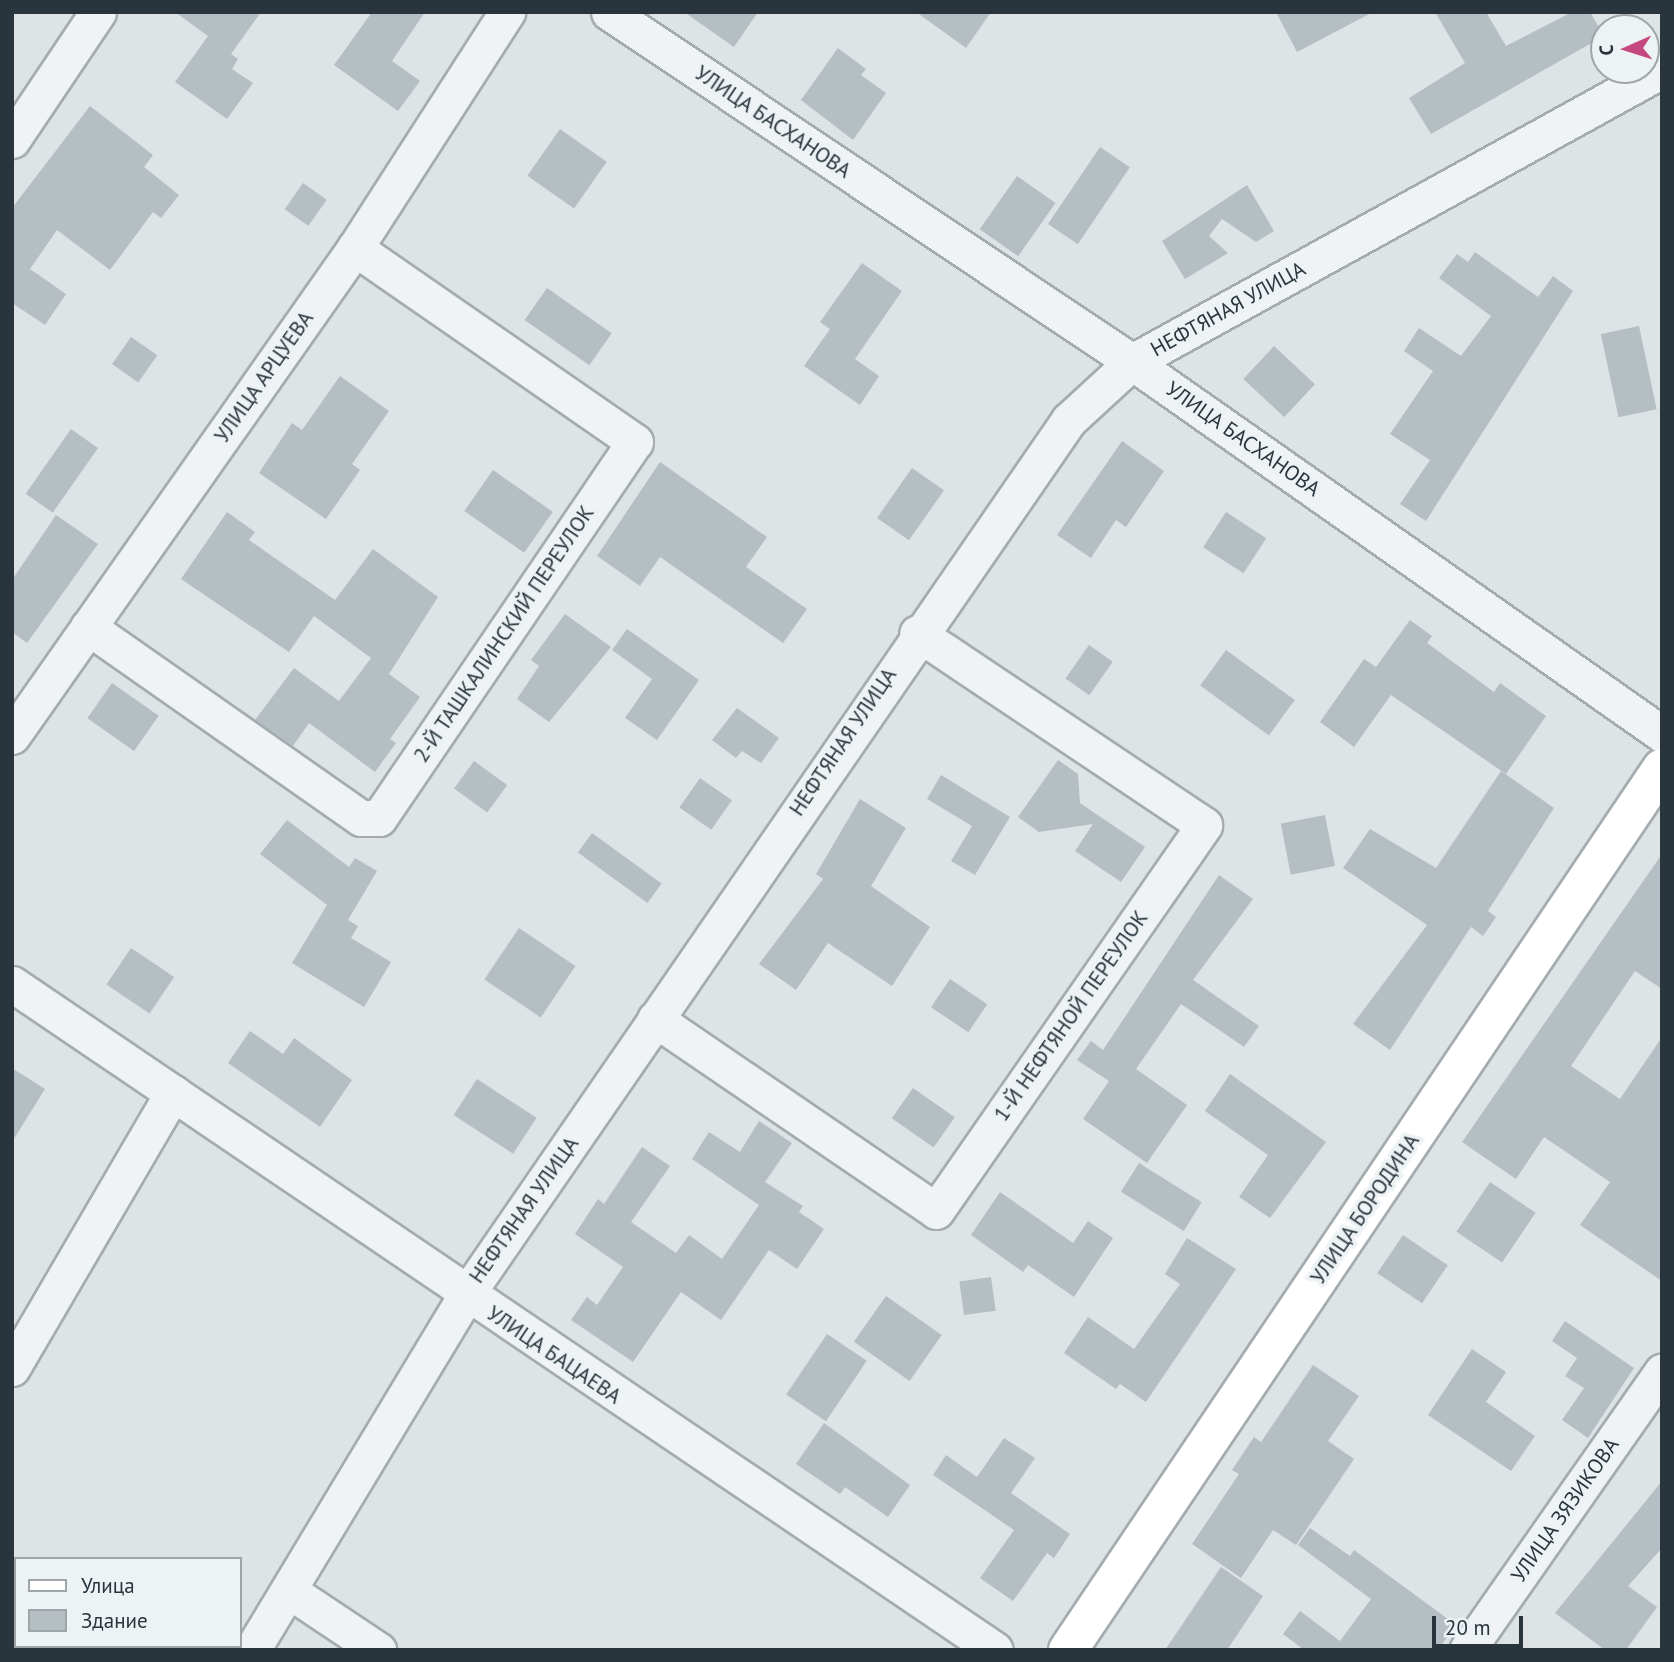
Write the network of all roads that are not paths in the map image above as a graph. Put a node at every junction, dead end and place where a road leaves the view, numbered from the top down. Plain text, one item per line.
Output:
1 (98, 12) edge
2 (507, 12) edge
3 (609, 12) edge
4 (1662, 70) edge
5 (12, 140) edge
6 (355, 248) junction
7 (1132, 362) junction
8 (88, 627) junction
9 (917, 633) junction
10 (1662, 734) edge
11 (12, 736) edge
12 (1662, 768) edge
13 (12, 984) edge
14 (655, 1019) junction
15 (173, 1093) junction
16 (466, 1295) junction
17 (12, 1368) edge
18 (1662, 1371) edge
19 (291, 1591) junction
20 (253, 1650) edge
21 (378, 1650) edge
22 (995, 1650) edge
23 (1068, 1650) edge
24 (1467, 1650) edge

1 - 5 street
2 - 6 street, УЛИЦА АРЦУЕВА
3 - 7 street, УЛИЦА БАСХАНОВА
4 - 7 street, НЕФТЯНАЯ УЛИЦА
6 - 8 street, УЛИЦА АРЦУЕВА
6 - 8 street, 2-Й ТАШКАЛИНСКИЙ ПЕРЕУЛОК
7 - 9 street, НЕФТЯНАЯ УЛИЦА
7 - 10 street, УЛИЦА БАСХАНОВА
8 - 11 street, УЛИЦА АРЦУЕВА
9 - 14 street, НЕФТЯНАЯ УЛИЦА
9 - 14 street, 1-Й НЕФТЯНОЙ ПЕРЕУЛОК
12 - 23 street, УЛИЦА БОРОДИНА
13 - 15 street, УЛИЦА БАЦАЕВА
14 - 16 street, НЕФТЯНАЯ УЛИЦА
15 - 16 street, УЛИЦА БАЦАЕВА
15 - 17 street
16 - 19 street, НЕФТЯНАЯ УЛИЦА
16 - 22 street, УЛИЦА БАЦАЕВА
18 - 24 street, УЛИЦА ЗЯЗИКОВА
19 - 20 street, НЕФТЯНАЯ УЛИЦА
19 - 21 street

